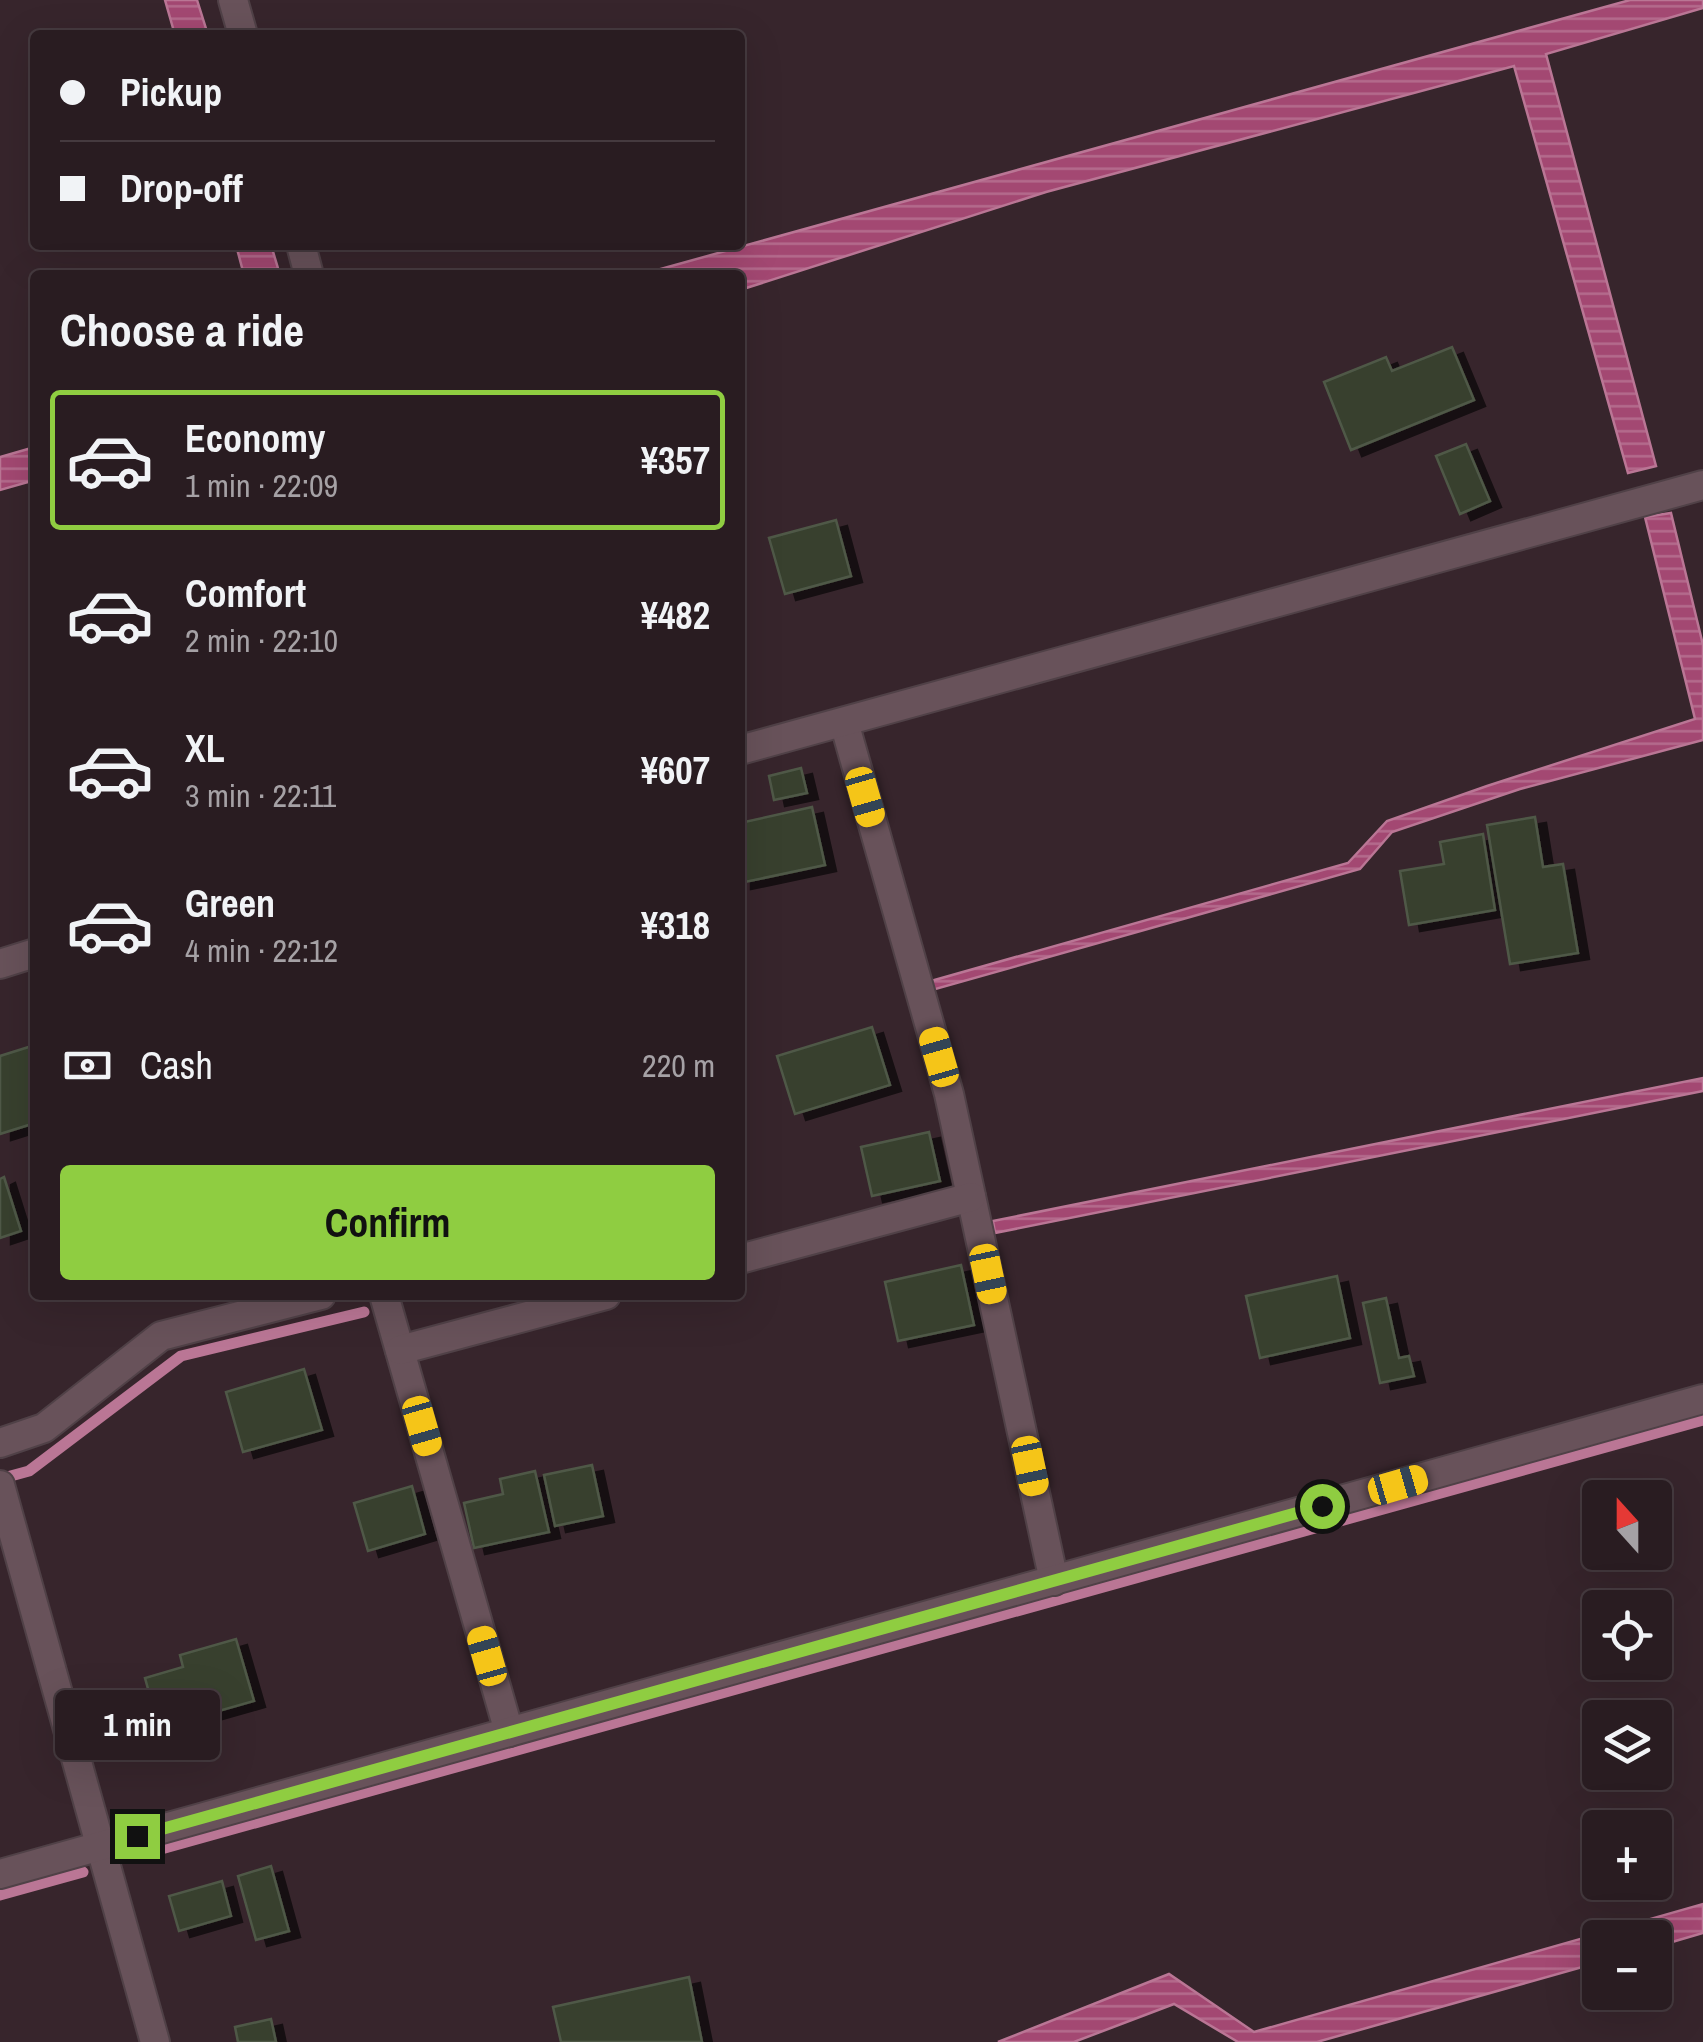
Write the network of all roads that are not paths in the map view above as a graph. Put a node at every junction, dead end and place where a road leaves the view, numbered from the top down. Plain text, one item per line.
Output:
1 (233, 0) edge
2 (242, 30) edge
3 (1703, 486) edge
4 (844, 722) junction
5 (745, 749) edge
6 (30, 955) edge
7 (0, 964) edge
8 (971, 1198) junction
9 (745, 1258) edge
10 (301, 1300) edge
11 (385, 1300) edge
12 (587, 1300) edge
13 (400, 1350) junction
14 (1703, 1400) edge
15 (0, 1443) edge
16 (2, 1493) edge
17 (1054, 1580) junction
18 (509, 1732) junction
19 (100, 1846) junction
20 (0, 1874) edge
21 (156, 2042) edge

1 - 2 street
3 - 4 street
4 - 5 street
4 - 8 street
6 - 7 street
8 - 9 street
8 - 17 street
10 - 15 street
11 - 13 street
12 - 13 street
13 - 18 street
14 - 17 street
16 - 19 street
17 - 18 street
18 - 19 street
19 - 20 street
19 - 21 street

